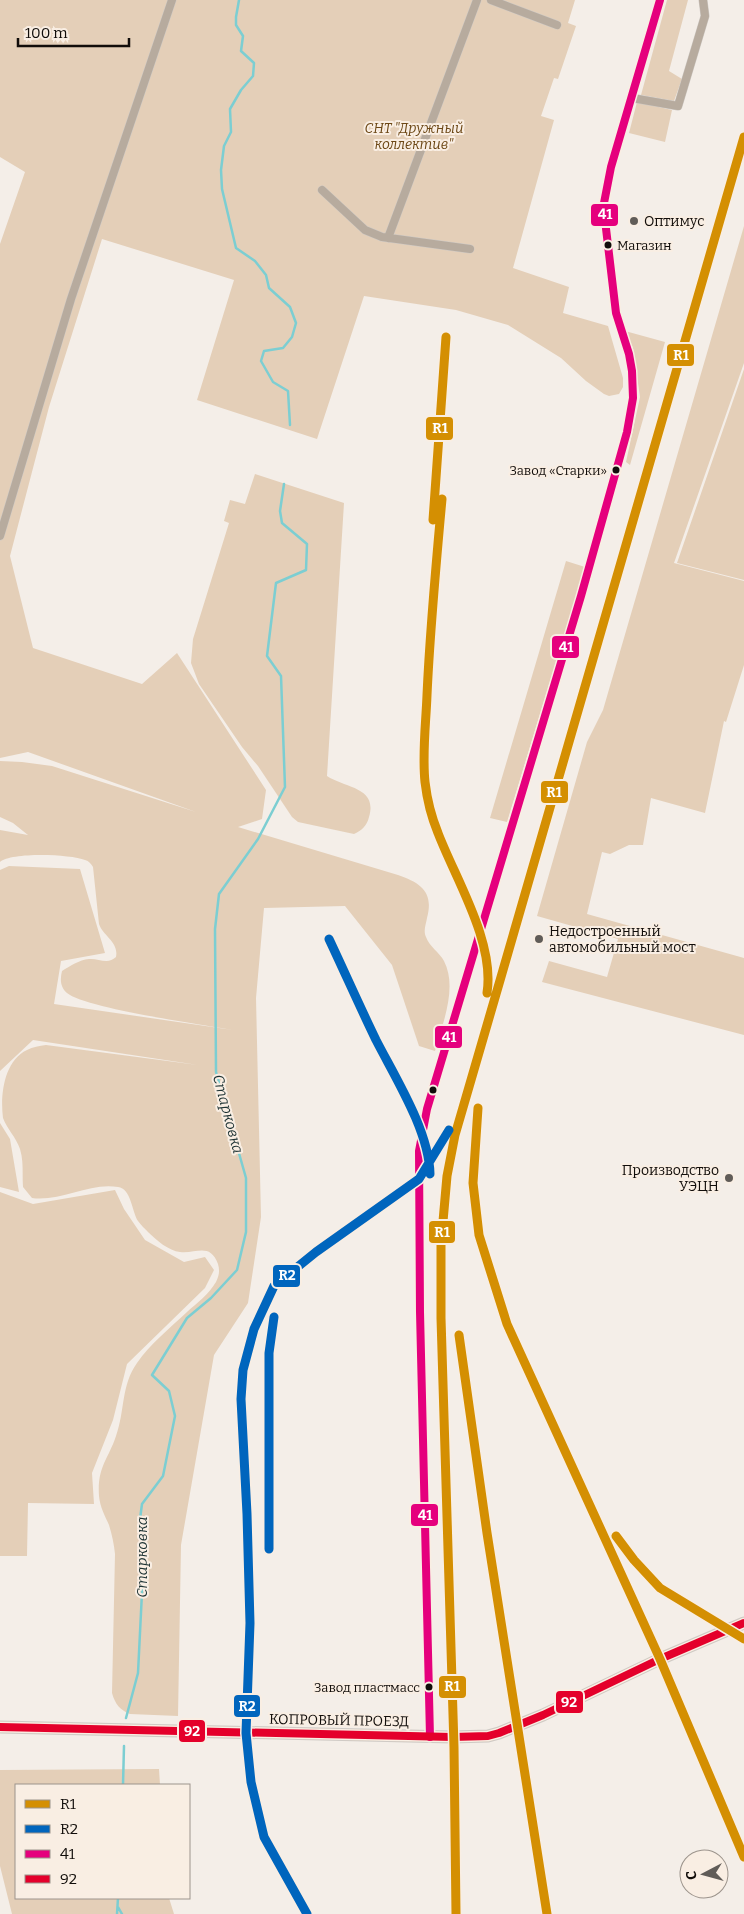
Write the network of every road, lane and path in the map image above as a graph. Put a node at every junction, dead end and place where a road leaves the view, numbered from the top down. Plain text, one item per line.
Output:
1 (172, 0) edge
2 (476, 0) edge
3 (491, 0) edge
4 (660, 0) edge
5 (703, 0) edge
6 (557, 25) dead end
7 (632, 98) junction
8 (322, 190) dead end
9 (388, 238) junction
10 (470, 249) dead end
11 (0, 536) edge
12 (744, 1623) edge
13 (0, 1727) edge
14 (430, 1737) junction

1 - 11 street
2 - 9 street
3 - 6 street
4 - 7 street
5 - 7 street
7 - 14 street
8 - 9 street
9 - 10 street
12 - 14 main road, КОПРОВЫЙ ПРОЕЗД
13 - 14 main road, КОПРОВЫЙ ПРОЕЗД

